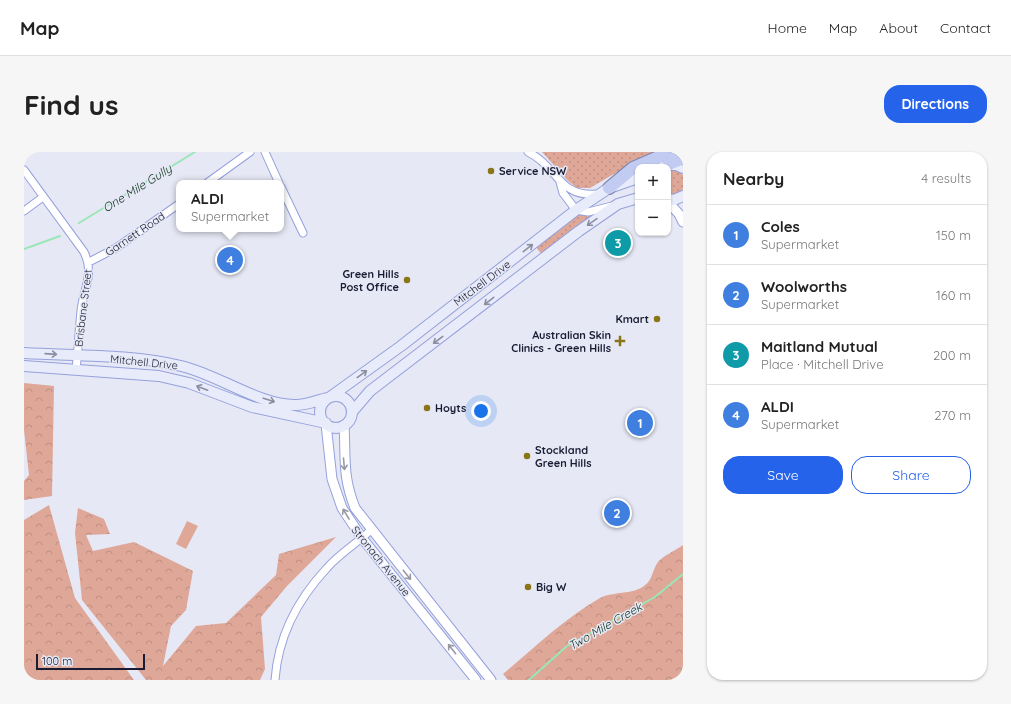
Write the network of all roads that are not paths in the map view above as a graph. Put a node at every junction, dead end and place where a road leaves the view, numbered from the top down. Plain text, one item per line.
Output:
1 (250, 152) edge
2 (264, 152) edge
3 (528, 152) edge
4 (670, 152) edge
5 (24, 170) edge
6 (635, 179) edge
7 (211, 180) edge
8 (278, 180) edge
9 (560, 182) junction
10 (609, 188) junction
11 (284, 193) edge
12 (598, 194) junction
13 (683, 196) edge
14 (44, 197) junction
15 (635, 199) edge
16 (671, 200) edge
17 (618, 204) junction
18 (671, 204) edge
19 (176, 206) edge
20 (576, 210) junction
21 (24, 211) edge
22 (683, 222) edge
23 (303, 233) dead end
24 (89, 262) junction
25 (24, 353) edge
26 (77, 356) junction
27 (24, 366) edge
28 (76, 370) junction
29 (329, 397) junction
30 (352, 412) junction
31 (326, 424) junction
32 (344, 426) junction
33 (371, 530) junction
34 (362, 538) junction
35 (275, 680) edge
36 (476, 680) edge
37 (491, 680) edge

1 - 7 street
2 - 8 street
3 - 9 street
4 - 10 highway
5 - 14 street, Brisbane Street
6 - 10 main road, Mitchell Drive
9 - 12 street
9 - 20 street
10 - 12 main road, Mitchell Drive
11 - 23 street
12 - 20 main road, Mitchell Drive
13 - 16 main road
14 - 21 street
14 - 24 street, Brisbane Street
15 - 17 main road, Mitchell Drive
17 - 20 street
17 -> 30 main road, Mitchell Drive
18 - 22 street
19 - 24 street, Garnett Road
29 -> 20 main road, Mitchell Drive
24 - 26 street, Brisbane Street
25 -> 26 main road, Mitchell Drive
26 - 28 street, Brisbane Street
26 -> 29 main road, Mitchell Drive
27 - 28 main road, Mitchell Drive
31 -> 28 main road, Mitchell Drive
29 - 30 main road
29 - 31 main road
30 - 32 main road
31 - 32 main road
34 -> 31 street, Stronach Avenue
32 -> 33 street, Stronach Avenue
33 - 34 street
33 -> 37 street, Stronach Avenue
34 - 35 street
36 -> 34 street, Stronach Avenue

